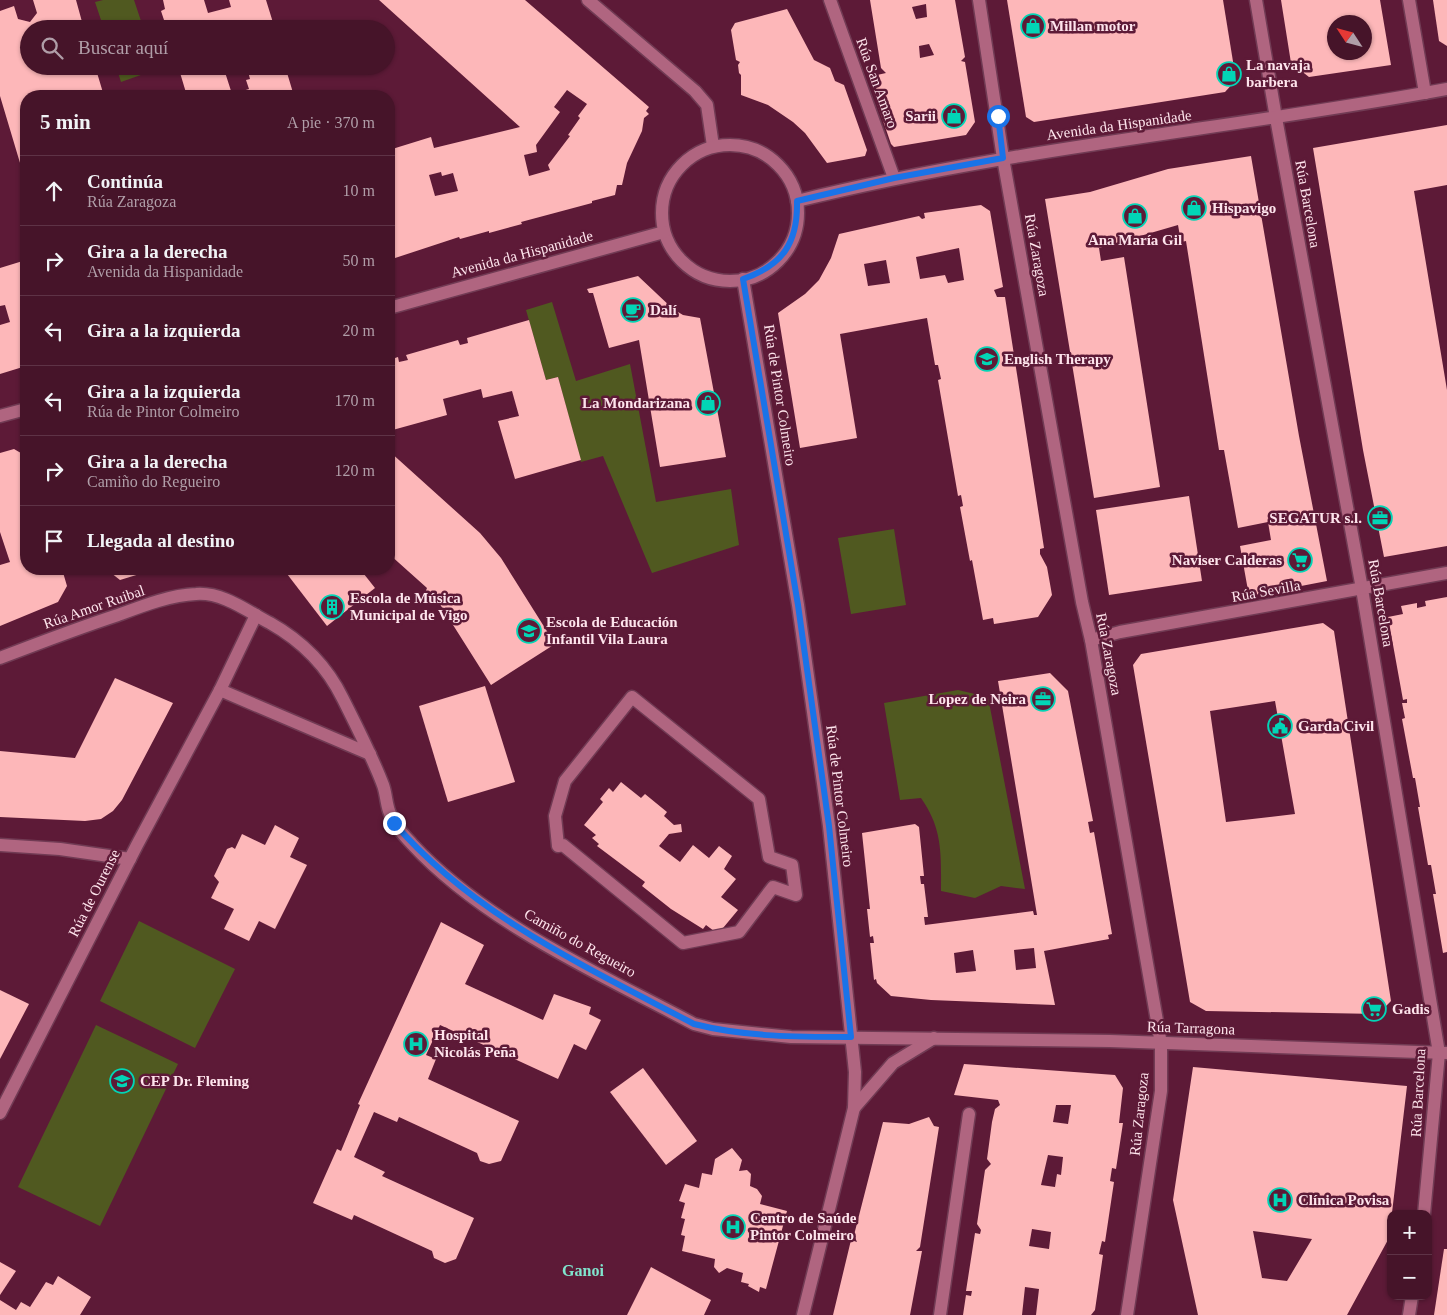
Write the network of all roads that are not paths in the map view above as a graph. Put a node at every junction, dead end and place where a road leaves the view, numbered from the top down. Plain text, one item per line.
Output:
1 (588, 0) edge
2 (830, 0) edge
3 (979, 0) edge
4 (1256, 0) edge
5 (1409, 0) edge
6 (1447, 90) edge
7 (1425, 93) junction
8 (1276, 118) junction
9 (713, 146) junction
10 (1003, 158) junction
11 (894, 178) junction
12 (797, 201) junction
13 (664, 232) junction
14 (743, 279) junction
15 (395, 306) edge
16 (20, 411) edge
17 (0, 416) edge
18 (1447, 573) edge
19 (1362, 590) junction
20 (256, 615) junction
21 (1091, 640) junction
22 (0, 658) edge
23 (220, 690) junction
24 (370, 754) junction
25 (555, 816) joint
26 (0, 845) edge
27 (130, 859) junction
28 (851, 1037) junction
29 (934, 1038) junction
30 (1161, 1044) junction
31 (1443, 1053) edge
32 (854, 1108) junction
33 (0, 1113) edge
34 (969, 1114) dead end
35 (1424, 1210) edge
36 (1411, 1300) edge
37 (803, 1315) edge
38 (940, 1315) edge
39 (1126, 1315) edge
40 (1409, 1315) edge

1 - 9 street
2 - 11 street, Rúa San Amaro
3 - 10 street, Rúa Zaragoza
4 - 8 street, Rúa Barcelona
5 - 7 street
6 - 7 street, Avenida da Hispanidade
7 - 8 street, Avenida da Hispanidade
8 - 10 street, Avenida da Hispanidade
8 - 19 street, Rúa Barcelona
9 - 12 street
9 - 13 street
10 - 11 street, Avenida da Hispanidade
10 - 21 street, Rúa Zaragoza
11 - 12 street, Avenida da Hispanidade
12 - 14 street
13 - 14 street
13 - 15 street, Avenida da Hispanidade
14 - 28 street, Rúa de Pintor Colmeiro
16 - 17 street
18 - 19 street, Rúa Sevilla
19 - 21 street, Rúa Sevilla
19 - 31 street, Rúa Barcelona
20 - 22 street, Rúa Amor Ruibal
20 - 23 street
20 - 24 street, Camiño do Regueiro
21 - 30 street, Rúa Zaragoza
23 - 24 street
23 - 27 street, Rúa de Ourense
24 - 28 street, Camiño do Regueiro
25 - 25 street
26 - 27 street
27 - 33 street, Rúa de Ourense
28 - 29 street, Rúa Tarragona
28 - 32 street, Rúa de Pintor Colmeiro
29 - 30 street, Rúa Tarragona
29 - 32 street
30 - 31 street, Rúa Tarragona
30 - 39 street, Rúa Zaragoza
31 - 35 street, Rúa Barcelona
32 - 37 street, Rúa de Pintor Colmeiro
34 - 38 street
36 - 40 street

